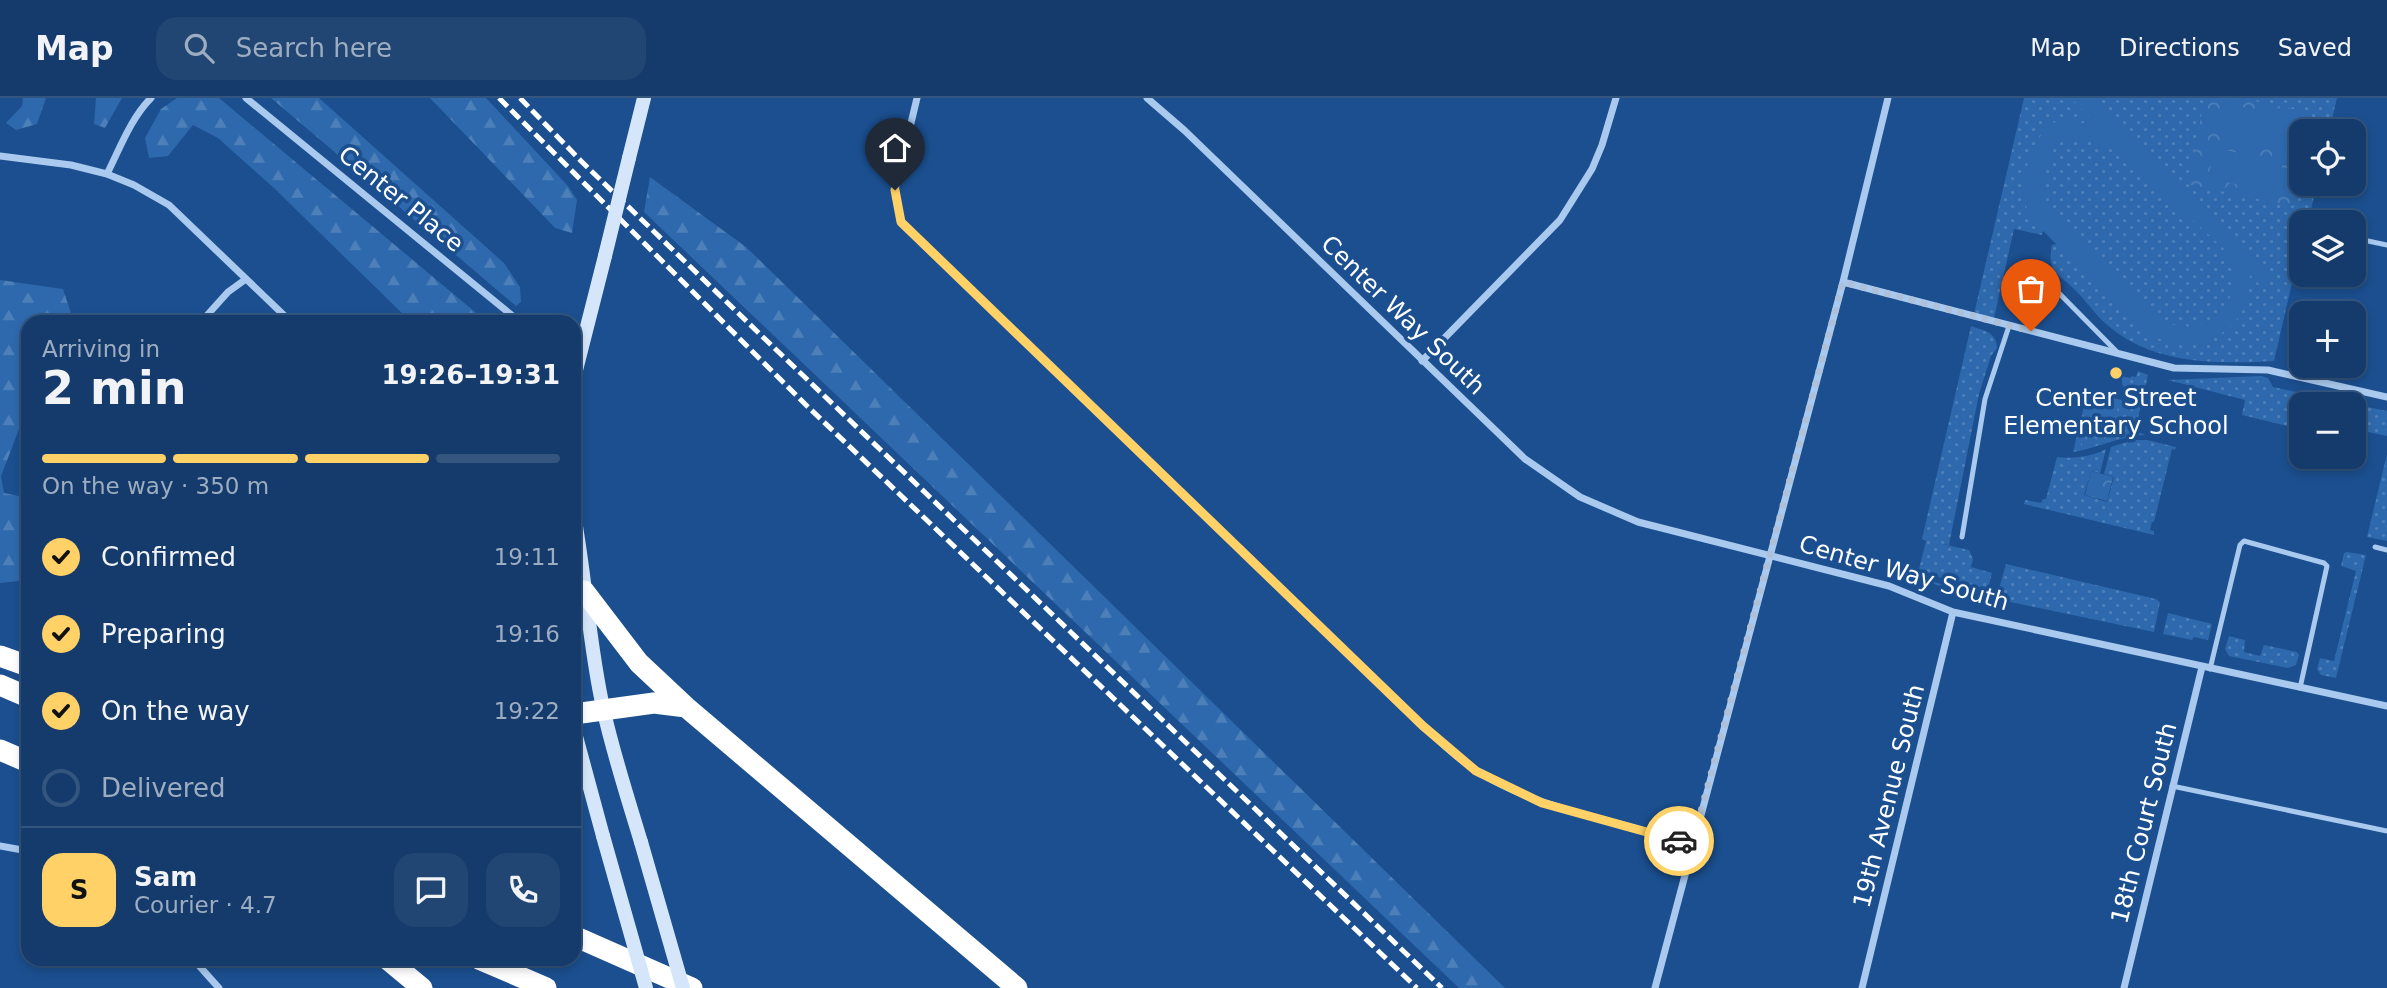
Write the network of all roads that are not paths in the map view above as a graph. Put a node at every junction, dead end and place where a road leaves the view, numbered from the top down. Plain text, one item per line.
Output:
1 (151, 98) edge
2 (246, 98) edge
3 (644, 98) edge
4 (918, 98) edge
5 (1147, 98) edge
6 (1616, 98) edge
7 (1888, 98) edge
8 (0, 156) edge
9 (107, 173) junction
10 (2366, 241) edge
11 (2387, 246) edge
12 (246, 279) junction
13 (2046, 280) dead end
14 (1843, 282) junction
15 (208, 315) edge
16 (284, 315) edge
17 (511, 315) edge
18 (2009, 326) junction
19 (581, 346) edge
20 (2119, 354) junction
21 (1422, 361) junction
22 (2387, 397) edge
23 (1962, 537) dead end
24 (2375, 547) dead end
25 (2387, 550) edge
26 (1770, 555) junction
27 (581, 560) edge
28 (584, 591) junction
29 (1953, 612) junction
30 (0, 656) edge
31 (21, 664) edge
32 (2206, 668) junction
33 (0, 685) edge
34 (2300, 688) junction
35 (21, 694) edge
36 (2387, 706) edge
37 (686, 707) junction
38 (604, 711) junction
39 (581, 713) edge
40 (0, 750) edge
41 (581, 755) edge
42 (21, 759) edge
43 (2172, 786) junction
44 (2387, 831) edge
45 (1692, 845) junction
46 (0, 846) edge
47 (21, 850) edge
48 (581, 939) edge
49 (199, 966) edge
50 (395, 966) edge
51 (496, 966) edge
52 (219, 988) edge
53 (422, 988) edge
54 (546, 988) edge
55 (646, 988) edge
56 (683, 988) edge
57 (692, 988) edge
58 (1017, 988) edge
59 (1655, 988) edge
60 (1862, 988) edge
61 (2124, 988) edge

1 - 9 street
2 - 17 street, Center Place
3 - 19 main road, bridge
4 - 45 street
5 - 21 street, Center Way South
6 - 21 street
7 - 14 street
8 - 9 street
9 - 12 street
10 - 11 lane
12 - 15 street
12 - 16 street
13 - 20 lane
14 - 18 street
14 - 26 street
18 - 20 street
18 - 23 lane
20 - 22 street
21 - 26 street, Center Way South
24 - 25 lane
26 - 29 street, Center Way South
26 - 45 street
27 - 28 main road
28 - 37 highway
28 - 38 main road
29 - 32 street, Center Way South
29 - 60 street, 19th Avenue South
30 - 31 highway
32 - 34 street, Center Way South
32 - 34 lane
32 - 43 street, 18th Court South
33 - 35 highway
34 - 36 street, Center Way South
37 - 38 highway
37 - 58 highway
38 - 39 highway
38 - 56 main road, bridge
40 - 42 highway
41 - 55 main road, bridge
43 - 44 lane
43 - 61 street, 18th Court South
45 - 59 street
46 - 47 street
48 - 57 highway
49 - 52 street
50 - 53 highway
51 - 54 highway

